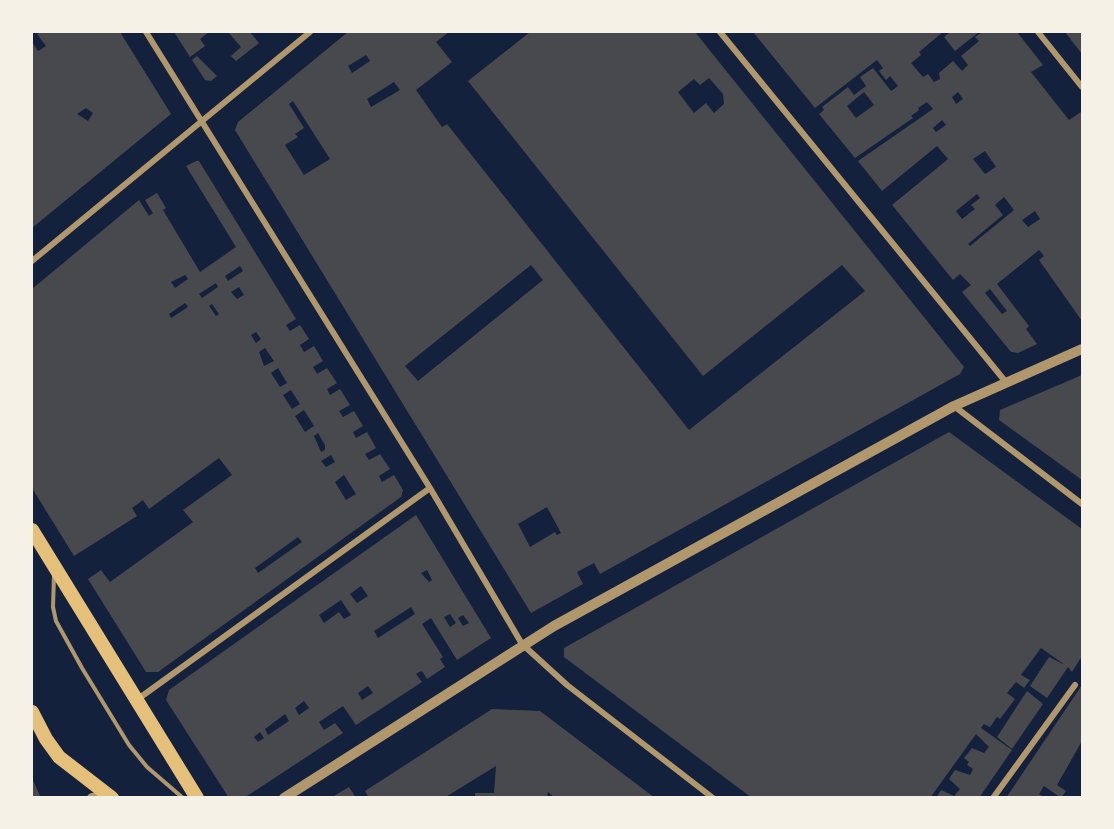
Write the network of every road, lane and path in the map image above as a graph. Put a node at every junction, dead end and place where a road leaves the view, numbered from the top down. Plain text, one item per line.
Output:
1 (146, 32) edge
2 (310, 32) edge
3 (720, 32) edge
4 (1038, 32) edge
5 (1083, 87) edge
6 (201, 121) junction
7 (32, 261) edge
8 (1083, 348) edge
9 (1005, 381) junction
10 (954, 406) junction
11 (430, 488) junction
12 (1083, 504) edge
13 (32, 530) edge
14 (56, 568) junction
15 (522, 644) junction
16 (1075, 685) dead end
17 (138, 699) junction
18 (32, 712) edge
19 (110, 796) edge
20 (92, 798) edge
21 (183, 798) edge
22 (197, 798) edge
23 (284, 798) edge
24 (713, 798) edge
25 (993, 798) edge

1 - 6 street
2 - 6 street
3 - 9 street
4 - 5 street
6 - 7 street
6 - 11 street
8 - 9 street
9 - 10 street
10 - 12 street
10 - 15 street
11 - 15 street
11 - 17 street
13 - 14 main road
14 - 17 main road
14 - 21 lane
15 - 23 street
15 - 24 street
16 - 25 street
17 - 22 main road
18 - 19 main road
19 - 20 street

